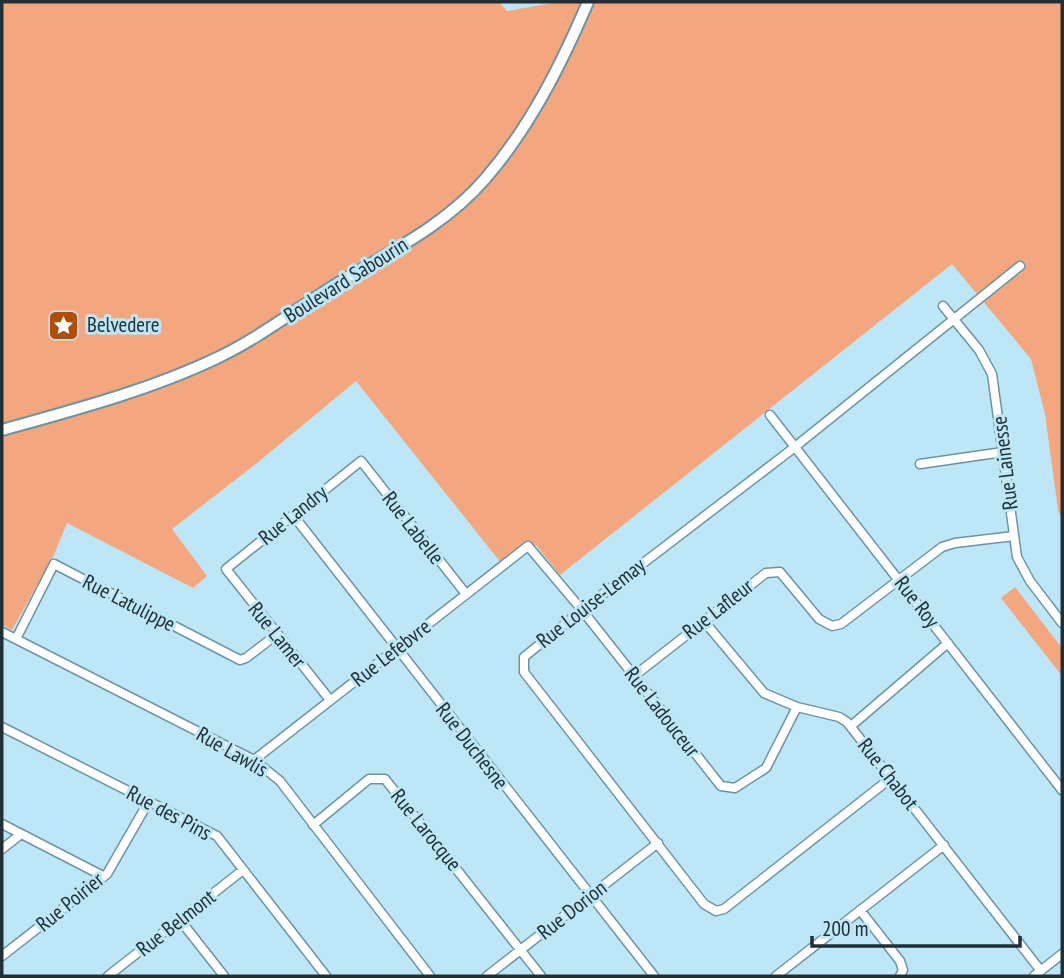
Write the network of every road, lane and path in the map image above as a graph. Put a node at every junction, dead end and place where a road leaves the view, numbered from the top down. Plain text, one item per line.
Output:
1 (588, 2) edge
2 (1020, 266) dead end
3 (943, 306) dead end
4 (955, 320) junction
5 (770, 415) dead end
6 (2, 430) edge
7 (796, 446) junction
8 (1003, 452) junction
9 (361, 461) joint
10 (920, 464) dead end
11 (293, 515) junction
12 (1014, 536) junction
13 (528, 545) joint
14 (226, 569) joint
15 (899, 579) junction
16 (466, 594) junction
17 (582, 610) junction
18 (703, 621) junction
19 (1062, 623) edge
20 (2, 632) edge
21 (276, 635) junction
22 (16, 639) junction
23 (948, 643) junction
24 (396, 649) junction
25 (634, 676) junction
26 (330, 700) junction
27 (797, 707) junction
28 (851, 726) junction
29 (2, 727) edge
30 (254, 760) junction
31 (891, 778) junction
32 (1062, 790) edge
33 (149, 801) junction
34 (2, 824) edge
35 (313, 825) junction
36 (21, 834) junction
37 (658, 843) junction
38 (944, 845) junction
39 (2, 849) edge
40 (243, 870) junction
41 (103, 876) junction
42 (591, 895) junction
43 (860, 911) junction
44 (180, 920) junction
45 (521, 950) junction
46 (1062, 954) edge
47 (2, 956) edge
48 (1038, 974) edge
49 (108, 976) edge
50 (224, 976) edge
51 (326, 976) edge
52 (430, 976) edge
53 (487, 976) edge
54 (541, 976) edge
55 (654, 976) edge
56 (776, 976) edge
57 (900, 976) edge

1 - 6 street, Boulevard Sabourin
2 - 4 street, Rue Louise-Lemay
3 - 4 street, Rue Lainesse
4 - 7 street, Rue Louise-Lemay
4 - 8 street, Rue Lainesse
5 - 7 street, Rue Roy
7 - 15 street, Rue Roy
7 - 17 street, Rue Louise-Lemay
8 - 10 street
8 - 12 street, Rue Lainesse
9 - 11 street, Rue Landry
9 - 16 street, Rue Labelle
11 - 14 street, Rue Landry
11 - 24 street, Rue Duchesne
12 - 15 street, Rue Lafleur
12 - 19 street, Rue Lainesse
13 - 16 street, Rue Lefebvre
13 - 17 street, Rue Ladouceur
14 - 21 street, Rue Lamer
15 - 18 street, Rue Lafleur
15 - 23 street, Rue Roy
16 - 24 street, Rue Lefebvre
17 - 25 street, Rue Ladouceur
17 - 37 street, Rue Louise-Lemay
18 - 25 street, Rue Lafleur
18 - 27 street, Rue Chabot
20 - 22 street, Rue Lawlis
21 - 22 street, Rue Latulippe
21 - 26 street, Rue Lamer
22 - 30 street, Rue Lawlis
23 - 28 street
23 - 32 street, Rue Roy
24 - 26 street, Rue Lefebvre
24 - 42 street, Rue Duchesne
25 - 27 street, Rue Ladouceur
26 - 30 street, Rue Lefebvre
27 - 28 street, Rue Chabot
28 - 31 street, Rue Chabot
29 - 33 street, Rue des Pins
30 - 35 street, Rue Lawlis
31 - 37 street, Rue Louise-Lemay
31 - 38 street, Rue Chabot
33 - 40 street, Rue des Pins
33 - 41 street, Rue Poirier
34 - 36 street
35 - 45 street, Rue Larocque
35 - 52 street, Rue Lawlis
36 - 39 street
36 - 41 street
37 - 42 street, Rue Dorion
38 - 43 street
38 - 48 street, Rue Chabot
40 - 44 street, Rue Belmont
40 - 51 street, Rue des Pins
41 - 47 street, Rue Poirier
42 - 45 street, Rue Dorion
42 - 55 street, Rue Duchesne
43 - 56 street
43 - 57 street
44 - 49 street, Rue Belmont
44 - 50 street
45 - 53 street, Rue Dorion
45 - 54 street
46 - 48 street

